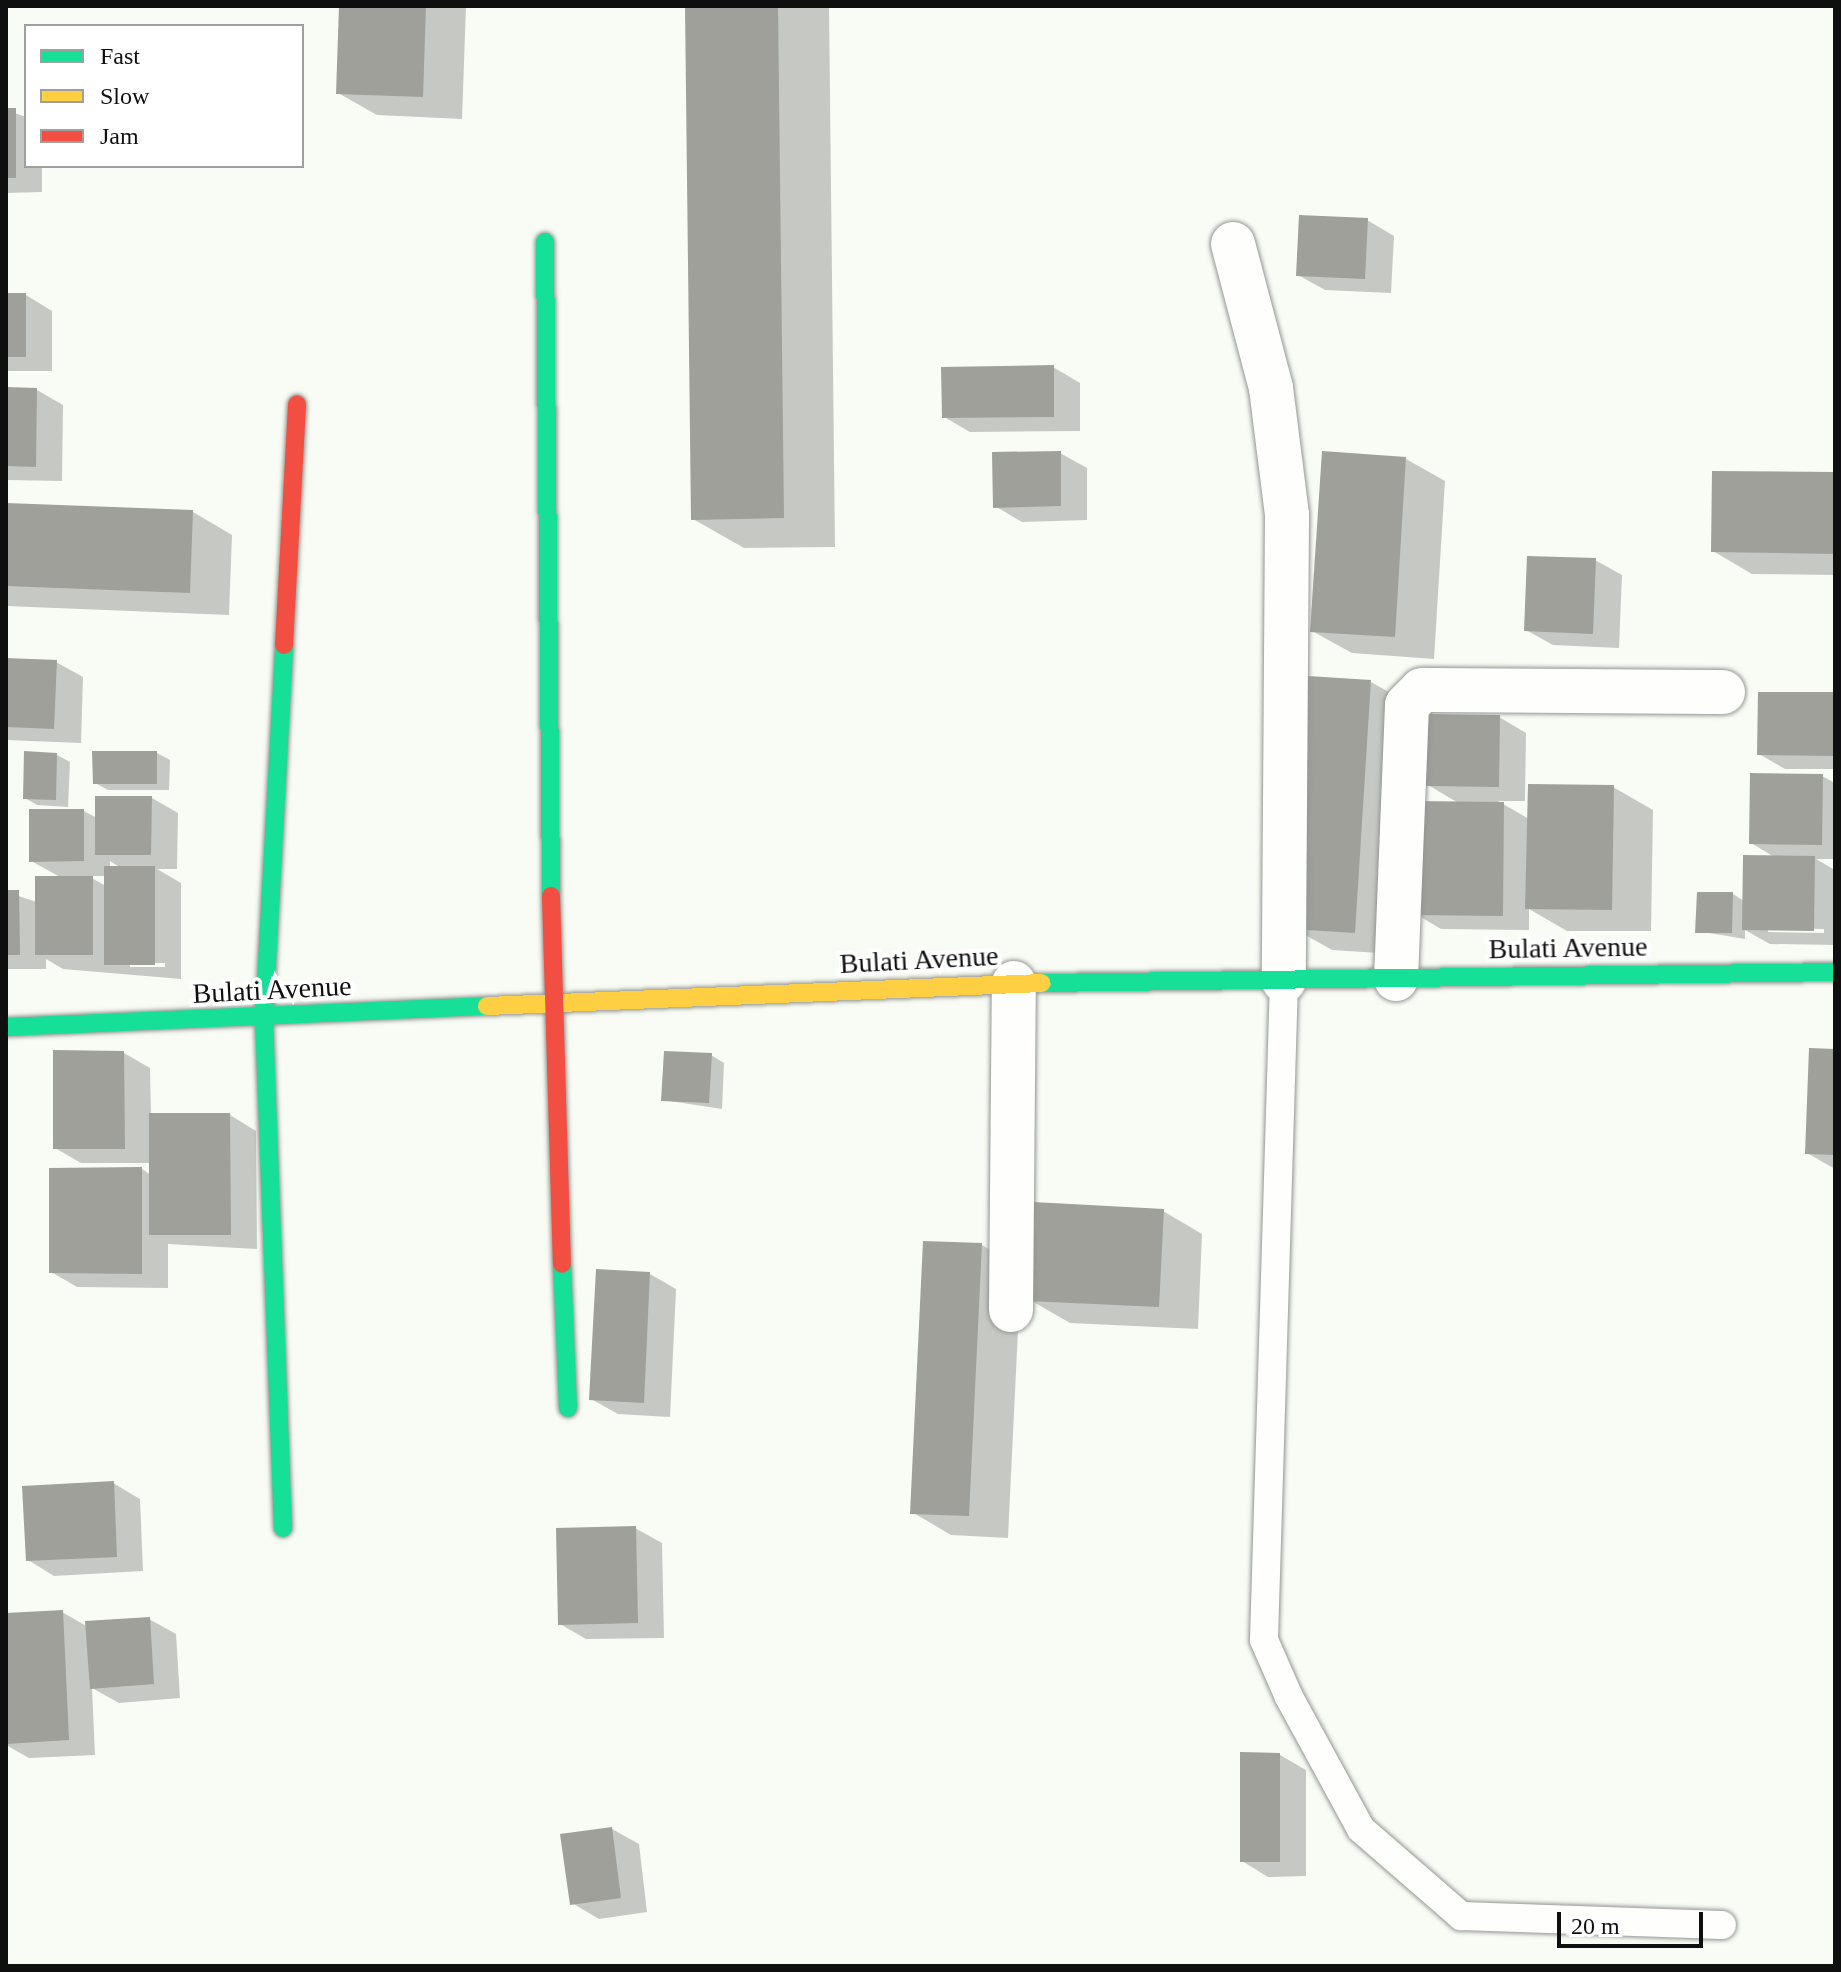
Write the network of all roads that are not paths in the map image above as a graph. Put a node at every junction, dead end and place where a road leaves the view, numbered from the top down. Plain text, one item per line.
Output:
1 (545, 242) dead end
2 (1233, 244) dead end
3 (297, 404) dead end
4 (1723, 692) dead end
5 (1835, 972) edge
6 (1396, 979) junction
7 (1284, 981) junction
8 (1014, 983) junction
9 (552, 1004) junction
10 (264, 1019) junction
11 (6, 1027) edge
12 (1011, 1310) dead end
13 (568, 1408) dead end
14 (283, 1528) dead end
15 (1722, 1925) dead end

1 - 9 street
2 - 7 street
3 - 10 street
4 - 6 street
5 - 6 street, Bulati Avenue
6 - 7 street, Bulati Avenue
7 - 8 street, Bulati Avenue
7 - 15 lane
8 - 9 street, Bulati Avenue
8 - 12 street
9 - 10 street, Bulati Avenue
9 - 13 street
10 - 11 street, Bulati Avenue
10 - 14 street

